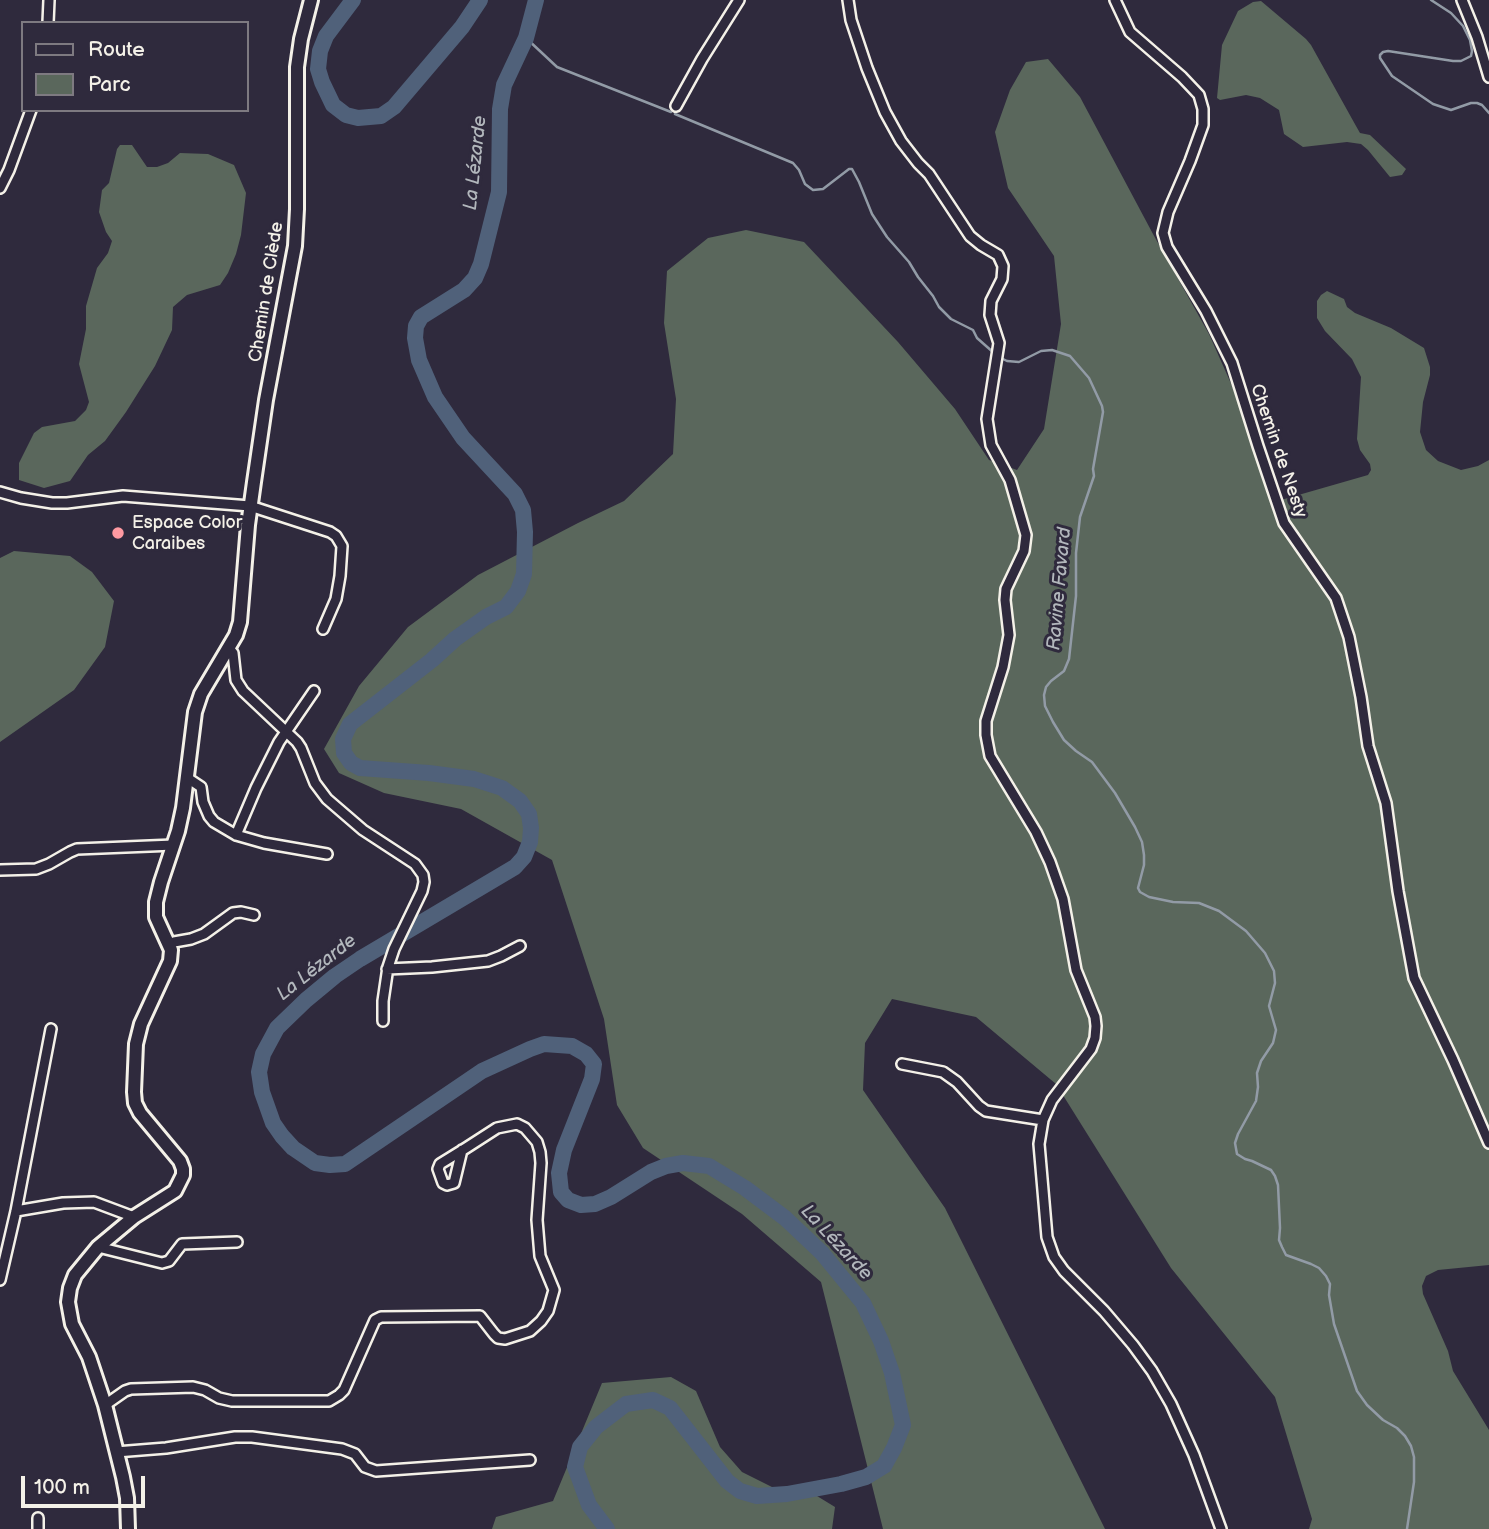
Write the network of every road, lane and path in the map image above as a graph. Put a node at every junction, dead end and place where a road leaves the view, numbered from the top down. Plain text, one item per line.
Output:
1 (49, 0) edge
2 (311, 0) edge
3 (739, 0) edge
4 (848, 0) edge
5 (1115, 0) edge
6 (1462, 0) edge
7 (48, 21) edge
8 (1489, 77) edge
9 (676, 106) dead end
10 (30, 112) edge
11 (0, 188) edge
12 (0, 492) edge
13 (250, 506) junction
14 (323, 629) dead end
15 (229, 648) junction
16 (314, 691) dead end
17 (285, 730) junction
18 (186, 777) junction
19 (236, 835) junction
20 (174, 845) junction
21 (327, 854) dead end
22 (0, 870) edge
23 (254, 915) dead end
24 (169, 945) junction
25 (520, 946) dead end
26 (387, 969) junction
27 (383, 1021) dead end
28 (51, 1029) dead end
29 (902, 1064) dead end
30 (1043, 1120) junction
31 (1489, 1143) edge
32 (462, 1150) dead end
33 (16, 1211) junction
34 (134, 1217) junction
35 (237, 1242) dead end
36 (97, 1247) junction
37 (0, 1280) edge
38 (105, 1405) junction
39 (116, 1452) junction
40 (530, 1460) dead end
41 (38, 1518) dead end
42 (38, 1529) edge
43 (128, 1529) edge
44 (1221, 1529) edge

1 - 7 street
2 - 13 main road, Chemin de Clède
3 - 9 street
4 - 30 street
5 - 31 street, Chemin de Nesty
6 - 8 street
10 - 11 street
12 - 13 street
13 - 14 street
13 - 15 main road, Chemin de Clède
15 - 17 street
15 - 18 main road, Chemin de Clède
16 - 17 street
17 - 19 street
17 - 26 street
18 - 19 street
18 - 20 main road, Chemin de Clède
19 - 21 street
20 - 22 street
20 - 24 main road, Chemin de Clède
23 - 24 street
24 - 34 main road
25 - 26 street
26 - 27 street
28 - 33 street
29 - 30 street
30 - 44 street
32 - 38 street
33 - 34 street
33 - 37 street
34 - 36 main road
35 - 36 street
36 - 38 main road
38 - 39 main road
39 - 40 street
39 - 43 main road
41 - 42 street

